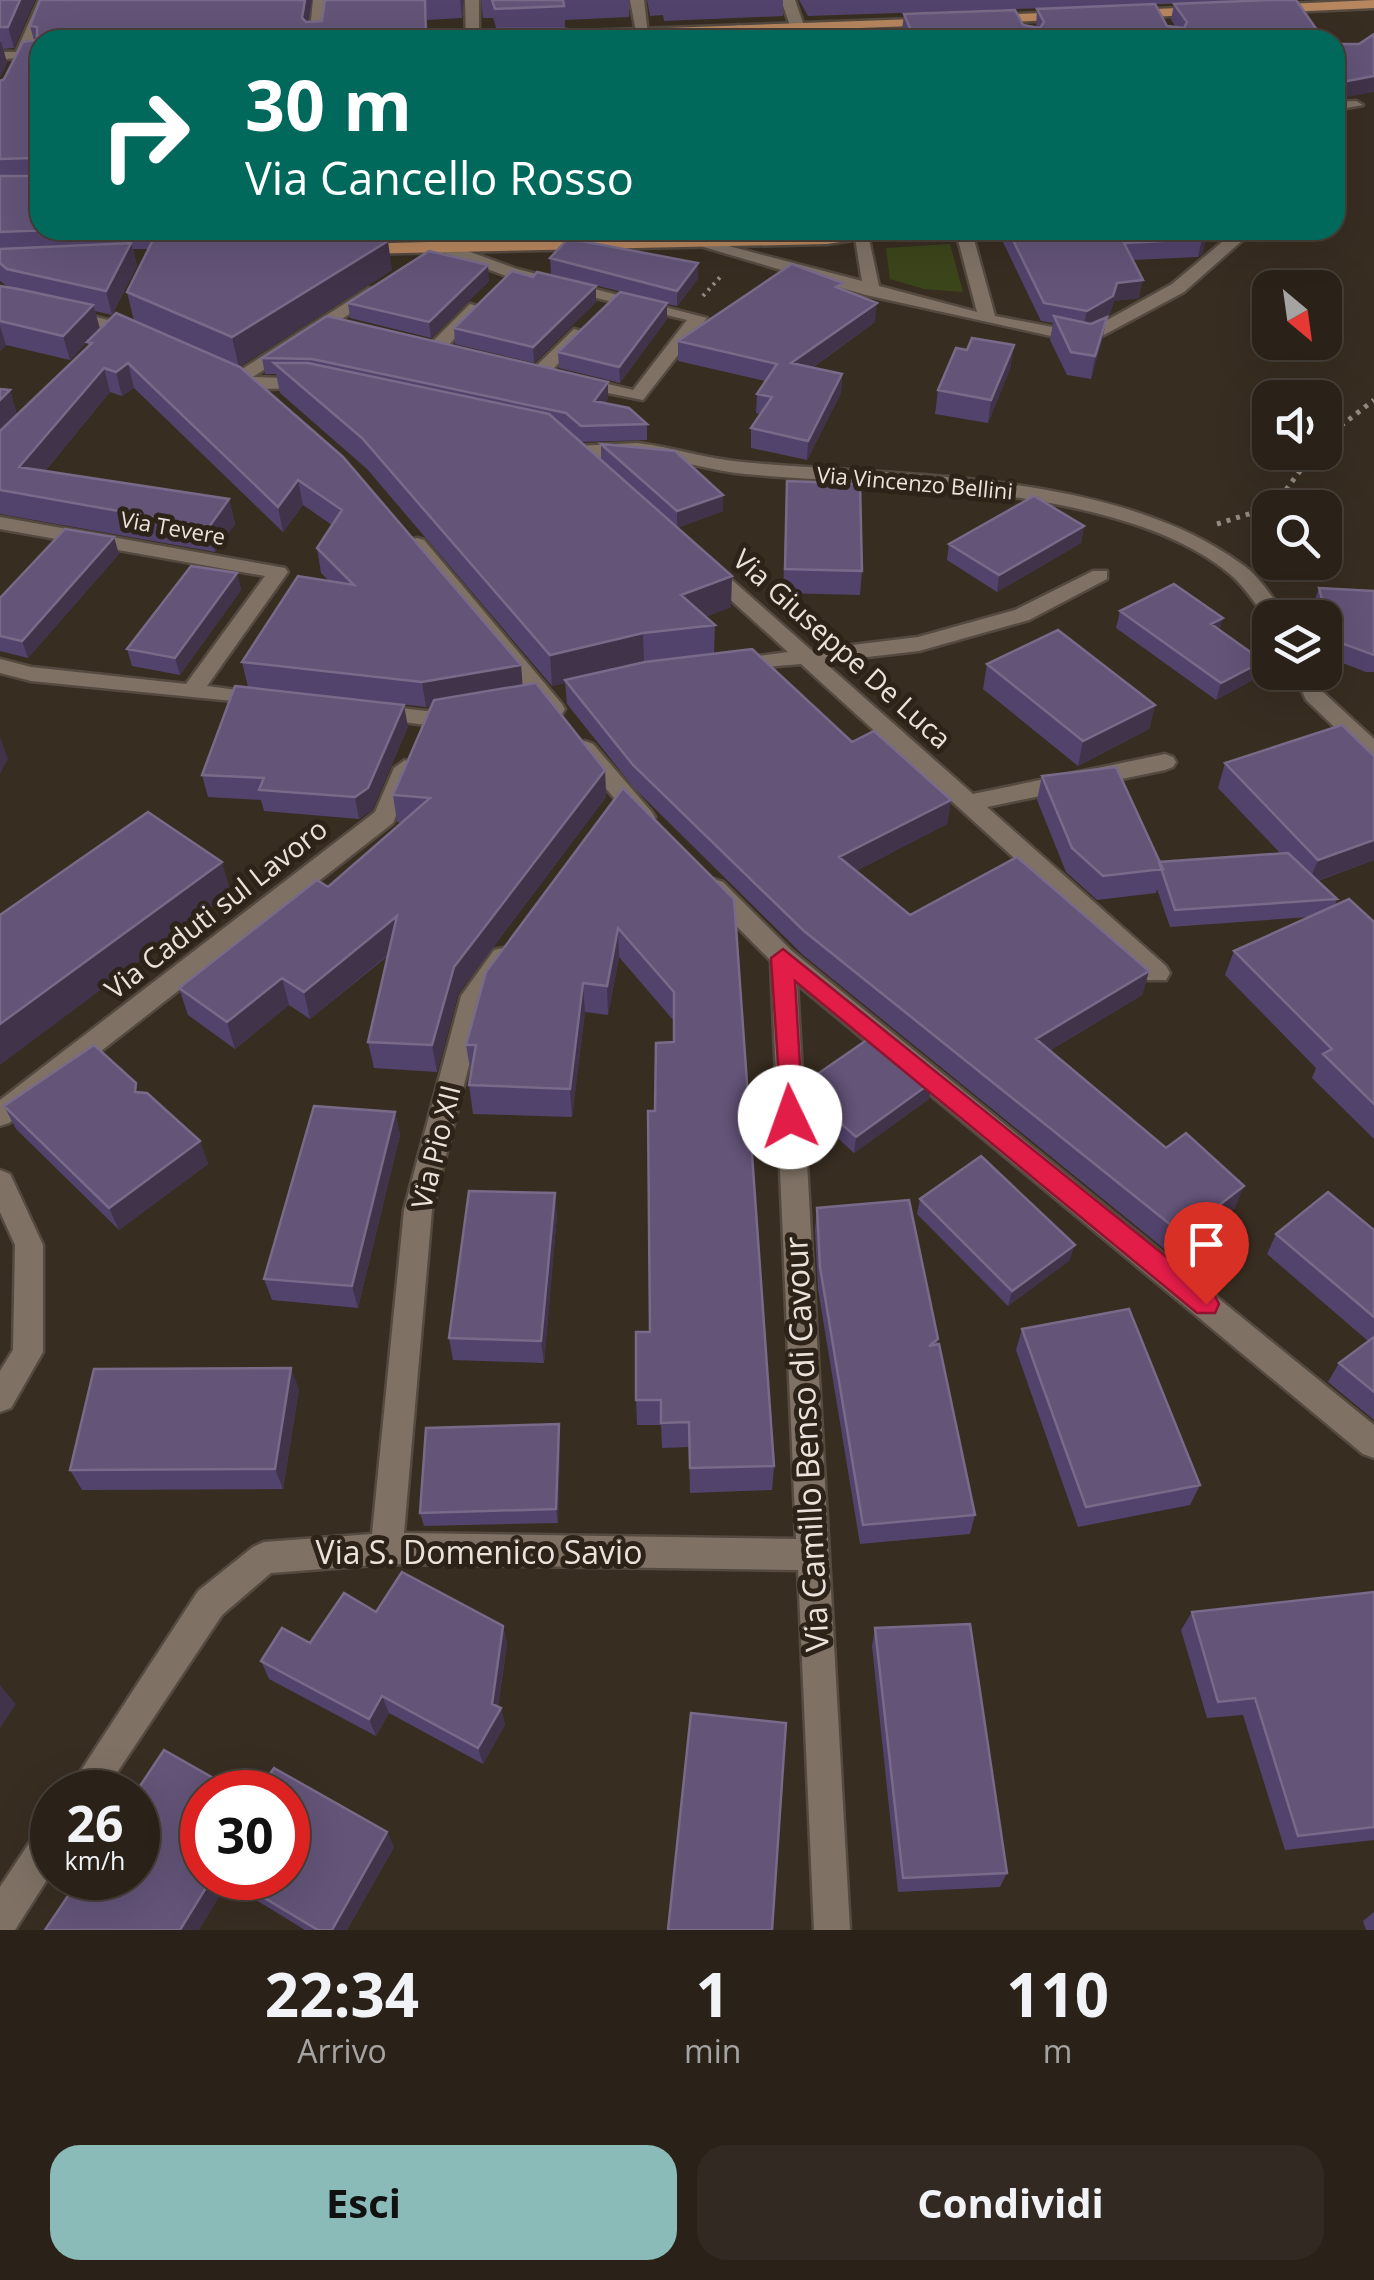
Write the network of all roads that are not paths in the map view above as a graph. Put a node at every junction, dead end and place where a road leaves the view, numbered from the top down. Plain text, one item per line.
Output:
1 (46, 0) edge
2 (320, 0) edge
3 (472, 0) edge
4 (636, 0) edge
5 (788, 0) edge
6 (1146, 0) edge
7 (1374, 4) edge
8 (1244, 10) edge
9 (1227, 11) edge
10 (1155, 13) junction
11 (1116, 15) edge
12 (1078, 16) edge
13 (974, 20) edge
14 (955, 21) edge
15 (862, 24) junction
16 (1165, 27) edge
17 (33, 30) edge
18 (317, 30) edge
19 (472, 30) edge
20 (643, 30) edge
21 (706, 30) edge
22 (746, 30) edge
23 (795, 30) edge
24 (829, 30) edge
25 (830, 30) edge
26 (30, 36) edge
27 (0, 56) edge
28 (21, 56) junction
29 (30, 56) edge
30 (11, 77) edge
31 (1356, 105) edge
32 (1345, 106) edge
33 (742, 240) edge
34 (862, 240) edge
35 (966, 240) edge
36 (1234, 240) edge
37 (698, 243) junction
38 (443, 246) junction
39 (336, 249) edge
40 (411, 268) edge
41 (394, 279) edge
42 (500, 286) junction
43 (872, 291) junction
44 (0, 298) edge
45 (603, 311) junction
46 (988, 320) junction
47 (152, 339) edge
48 (435, 348) edge
49 (204, 362) edge
50 (246, 381) junction
51 (333, 388) edge
52 (282, 410) edge
53 (605, 478) edge
54 (0, 523) edge
55 (406, 532) edge
56 (692, 555) edge
57 (1100, 575) dead end
58 (1265, 600) edge
59 (808, 658) junction
60 (0, 666) edge
61 (718, 667) edge
62 (31, 674) junction
63 (0, 677) edge
64 (193, 690) junction
65 (1312, 690) edge
66 (554, 696) junction
67 (291, 702) edge
68 (511, 704) edge
69 (349, 709) edge
70 (477, 709) edge
71 (426, 718) junction
72 (1374, 752) edge
73 (1165, 762) dead end
74 (968, 803) junction
75 (663, 837) edge
76 (703, 878) edge
77 (520, 934) edge
78 (783, 958) junction
79 (1157, 973) dead end
80 (0, 1115) edge
81 (0, 1182) edge
82 (0, 1398) edge
83 (1374, 1444) edge
84 (387, 1548) junction
85 (812, 1554) junction
86 (99, 1770) edge
87 (30, 1874) edge
88 (0, 1920) edge
89 (832, 1930) edge

1 - 17 street
2 - 18 street
3 - 19 street
4 - 20 street
5 - 23 street
6 - 10 main road
7 - 8 main road
9 - 10 main road
10 - 11 main road
10 - 16 street
12 - 13 main road
14 - 15 main road
15 - 24 main road
15 - 25 main road
21 - 22 main road
26 - 28 street
27 - 28 street
28 - 29 main road
28 - 30 main road
31 - 32 street
33 - 37 main road
34 - 43 street
35 - 46 street
36 - 46 street
37 - 38 main road
37 - 43 street
38 - 39 main road
38 - 40 street
38 - 42 street
41 - 50 street
42 - 45 street
42 - 48 street
43 - 46 street
44 - 47 street
45 - 45 street
49 - 50 street
50 - 51 street
50 - 52 street
53 - 58 street, Via Vincenzo Bellini
54 - 64 street, Via Tevere
55 - 66 street
56 - 59 street, Via Giuseppe De Luca
57 - 59 street
59 - 61 street
59 - 74 street, Via Giuseppe De Luca
60 - 62 street
62 - 63 street
62 - 64 street
64 - 67 street
65 - 72 street
66 - 68 street
66 - 75 street
69 - 71 street
70 - 71 street
71 - 80 street, Via Caduti sul Lavoro
73 - 74 street
74 - 79 street, Via Giuseppe De Luca
76 - 78 street
77 - 84 street, Via Pio XII
78 - 83 street
78 - 85 street, Via Camillo Benso di Cavour
81 - 82 street
84 - 85 street, Via S. Domenico Savio
84 - 86 street, Via S. Domenico Savio
85 - 89 street, Via Camillo Benso di Cavour
87 - 88 street

